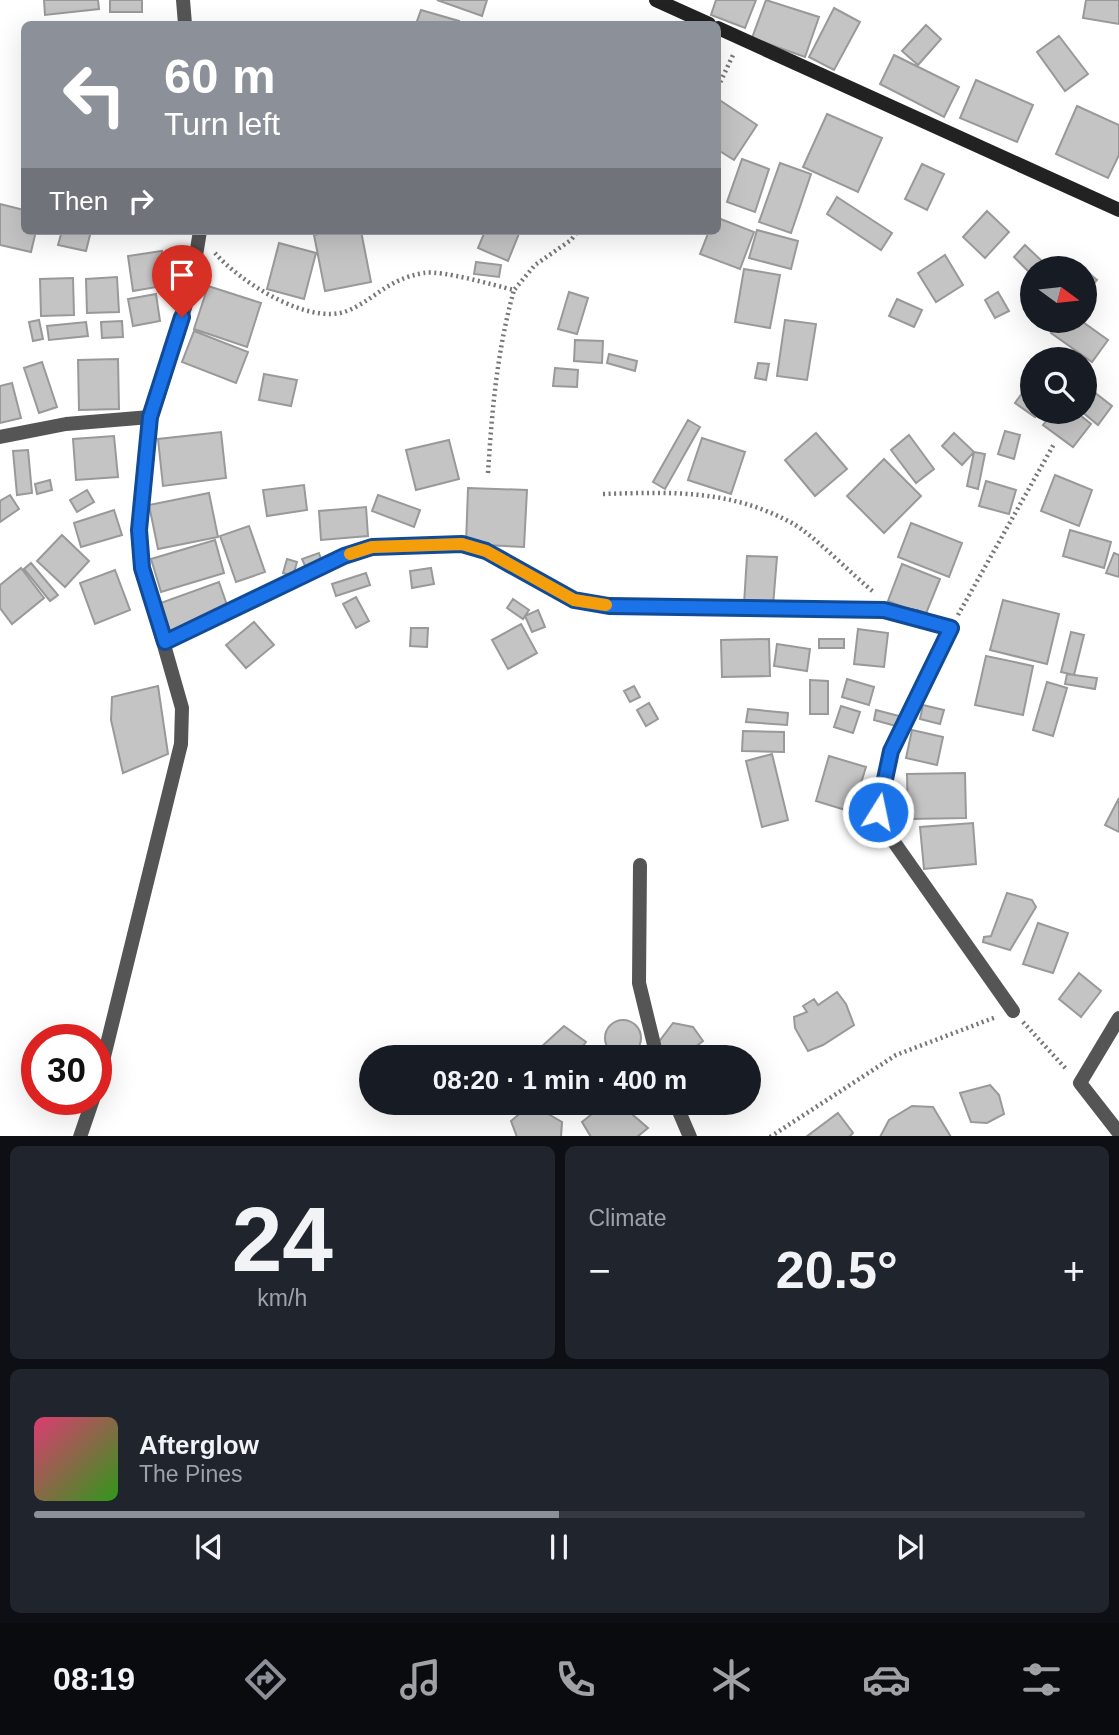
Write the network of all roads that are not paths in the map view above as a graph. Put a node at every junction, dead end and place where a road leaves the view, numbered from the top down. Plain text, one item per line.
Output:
1 (183, 0) edge
2 (656, 0) edge
3 (185, 21) edge
4 (702, 21) edge
5 (721, 29) edge
6 (1119, 210) edge
7 (200, 235) edge
8 (150, 417) junction
9 (0, 437) edge
10 (165, 642) junction
11 (640, 865) dead end
12 (1013, 1011) road end
13 (1119, 1018) edge
14 (112, 1024) edge
15 (654, 1045) edge
16 (87, 1115) edge
17 (681, 1115) edge
18 (1119, 1133) edge
19 (80, 1136) edge
20 (690, 1136) edge

1 - 3 street
2 - 4 main road
5 - 6 main road
7 - 8 street
8 - 9 street
8 - 10 street
10 - 12 street
10 - 14 street
11 - 15 street
13 - 18 street
16 - 19 street
17 - 20 street

